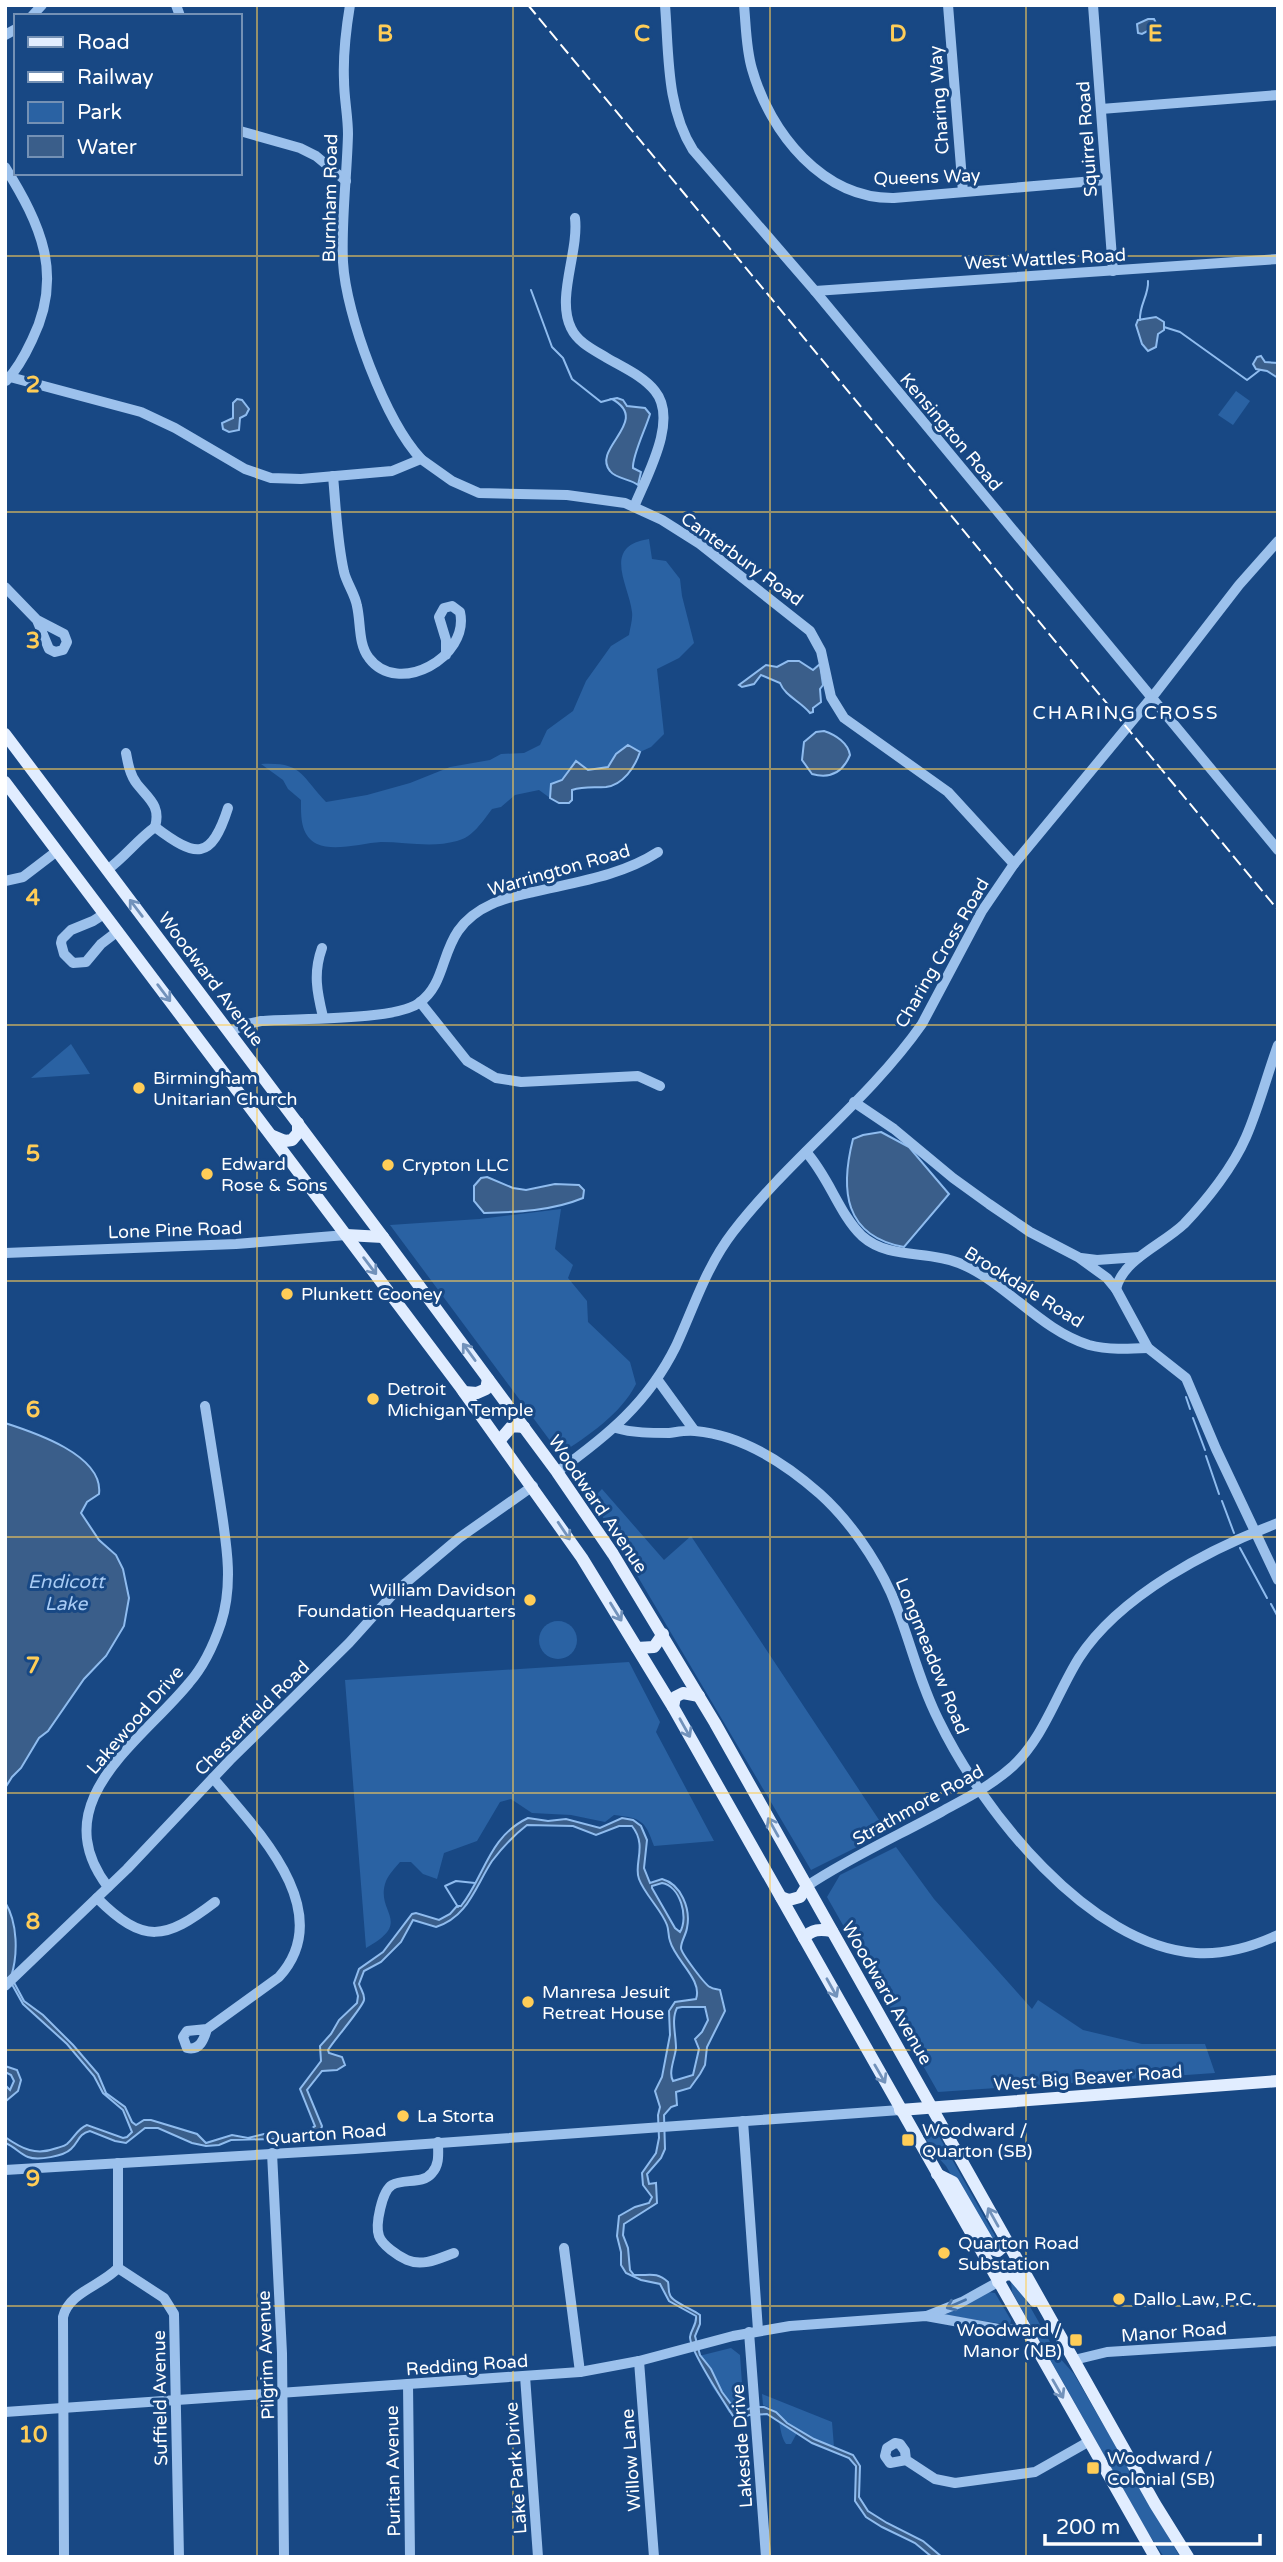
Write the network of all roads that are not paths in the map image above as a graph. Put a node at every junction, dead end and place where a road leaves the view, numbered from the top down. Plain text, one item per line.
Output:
1 (350, 5) edge
2 (665, 5) edge
3 (744, 5) edge
4 (948, 5) edge
5 (1093, 5) edge
6 (1278, 95) edge
7 (1101, 108) junction
8 (242, 132) edge
9 (5, 167) edge
10 (1106, 180) junction
11 (346, 181) junction
12 (963, 192) junction
13 (575, 218) dead end
14 (1278, 259) edge
15 (1113, 271) junction
16 (815, 291) junction
17 (8, 379) edge
18 (421, 459) junction
19 (333, 476) junction
20 (634, 507) junction
21 (1278, 541) edge
22 (5, 587) edge
23 (37, 620) dead end
24 (446, 655) dead end
25 (1152, 697) junction
26 (5, 734) edge
27 (125, 753) dead end
28 (5, 782) edge
29 (228, 808) dead end
30 (155, 827) junction
31 (57, 850) junction
32 (1278, 850) edge
33 (659, 852) dead end
34 (1014, 864) junction
35 (107, 870) junction
36 (5, 881) edge
37 (104, 914) junction
38 (118, 932) junction
39 (322, 948) dead end
40 (420, 1002) junction
41 (323, 1017) junction
42 (229, 1032) junction
43 (1278, 1045) edge
44 (660, 1086) dead end
45 (854, 1102) junction
46 (298, 1123) junction
47 (270, 1133) junction
48 (806, 1152) junction
49 (346, 1235) junction
50 (383, 1237) junction
51 (5, 1253) edge
52 (1078, 1257) junction
53 (1140, 1257) junction
54 (1116, 1289) junction
55 (1148, 1348) junction
56 (488, 1379) junction
57 (657, 1379) junction
58 (464, 1392) junction
59 (205, 1406) dead end
60 (524, 1427) junction
61 (616, 1428) junction
62 (694, 1430) junction
63 (500, 1440) junction
64 (557, 1472) junction
65 (533, 1486) junction
66 (1278, 1523) edge
67 (1255, 1532) junction
68 (1278, 1580) edge
69 (663, 1634) junction
70 (637, 1648) junction
71 (699, 1696) junction
72 (673, 1707) junction
73 (213, 1778) junction
74 (978, 1791) junction
75 (807, 1886) junction
76 (108, 1887) junction
77 (780, 1897) junction
78 (97, 1898) junction
79 (215, 1902) dead end
80 (832, 1931) junction
81 (1278, 1935) edge
82 (804, 1938) junction
83 (9, 1983) edge
84 (207, 2029) dead end
85 (1278, 2081) edge
86 (932, 2107) junction
87 (900, 2110) junction
88 (743, 2121) junction
89 (438, 2142) junction
90 (272, 2153) junction
91 (118, 2163) junction
92 (5, 2170) edge
93 (937, 2174) junction
94 (1007, 2243) junction
95 (564, 2248) dead end
96 (454, 2253) dead end
97 (118, 2268) junction
98 (998, 2282) junction
99 (926, 2316) junction
100 (1049, 2317) junction
101 (1024, 2329) junction
102 (753, 2331) junction
103 (1278, 2341) edge
104 (1074, 2360) junction
105 (639, 2361) junction
106 (580, 2372) junction
107 (525, 2376) junction
108 (408, 2384) junction
109 (283, 2393) junction
110 (175, 2402) junction
111 (62, 2409) junction
112 (5, 2412) edge
113 (1088, 2442) junction
114 (906, 2460) dead end
115 (64, 2557) edge
116 (179, 2557) edge
117 (284, 2557) edge
118 (410, 2557) edge
119 (538, 2557) edge
120 (654, 2557) edge
121 (766, 2557) edge
122 (1155, 2557) edge
123 (1188, 2557) edge

1 - 11 street, Burnham Road
2 - 16 street, Kensington Road
3 - 12 street, Queens Way
4 - 12 street, Charing Way
5 - 7 street, Squirrel Road
6 - 7 street
7 - 10 street, Squirrel Road
8 - 11 street
9 - 17 street
10 - 12 street, Queens Way
10 - 15 street, Squirrel Road
11 - 18 street, Burnham Road
13 - 20 street
14 - 15 street, West Wattles Road
15 - 16 street, West Wattles Road
16 - 25 street, Kensington Road
17 - 19 street
18 - 19 street
18 - 20 street, Canterbury Road
19 - 24 street
20 - 34 street, Canterbury Road
21 - 25 street, Charing Cross Road
22 - 23 street
25 - 32 street, Kensington Road
25 - 34 street, Charing Cross Road
26 - 35 main road, Woodward Avenue
27 - 30 street
28 - 31 main road
29 - 30 street
30 - 35 street
31 - 36 street
31 - 37 main road
33 - 40 street, Warrington Road
34 - 45 street, Charing Cross Road
42 -> 35 main road, Woodward Avenue
37 - 38 main road
37 - 38 street
38 -> 47 main road
39 - 41 street
40 - 41 street
40 - 44 street
41 - 42 street
42 - 46 main road, Woodward Avenue
43 - 53 street
45 - 48 street, Charing Cross Road
45 - 52 street
46 - 47 main road
46 - 50 main road, Woodward Avenue
47 - 49 main road
48 - 55 street, Brookdale Road
48 - 57 street, Charing Cross Road
49 - 50 main road
49 - 51 street, Lone Pine Road
49 -> 58 main road
56 -> 50 main road, Woodward Avenue
52 - 53 street
52 - 54 street
53 - 54 street
54 - 55 street
55 - 67 street
56 - 58 main road
56 - 60 main road, Woodward Avenue
57 - 61 street, Charing Cross Road
57 - 62 street
58 - 63 main road
59 - 76 street, Lakewood Drive
60 - 63 main road
60 - 64 main road, Woodward Avenue
61 - 62 street, Longmeadow Road
61 - 64 street, Charing Cross Road
62 - 74 street, Longmeadow Road
63 - 65 main road
64 - 69 main road, Woodward Avenue
65 -> 70 main road
65 - 73 street, Chesterfield Road
66 - 67 street, Strathmore Road
67 - 68 street
67 - 74 street, Strathmore Road
69 - 70 main road
69 - 71 main road, Woodward Avenue
70 - 72 main road
71 - 72 main road
75 -> 71 main road, Woodward Avenue
72 -> 77 main road
73 - 76 street, Chesterfield Road
73 - 84 street
74 - 75 street, Strathmore Road
74 - 81 street, Longmeadow Road
75 - 77 main road
75 - 80 main road, Woodward Avenue
76 - 78 street, Chesterfield Road
77 - 82 main road
78 - 79 street
78 - 83 street, Chesterfield Road
80 - 82 main road
80 - 86 main road, Woodward Avenue
82 -> 87 main road
85 - 86 main road, West Big Beaver Road
86 - 87 main road, West Big Beaver Road
94 -> 86 main road, Woodward Avenue
87 - 88 street, Quarton Road
87 - 93 main road
88 - 89 street, Quarton Road
88 - 102 street, Lakeside Drive
89 - 90 street, Quarton Road
89 - 96 street
90 - 91 street, Quarton Road
90 - 109 street, Pilgrim Avenue
91 - 92 street, Quarton Road
91 - 97 street
93 - 94 main road
93 - 98 main road
94 - 100 main road, Woodward Avenue
95 - 106 street
97 - 110 street, Suffield Avenue
97 - 111 street
98 -> 99 street, Redding Road
98 - 100 main road
98 - 101 main road
99 - 101 street, Redding Road
99 - 102 street, Redding Road
100 - 104 main road
101 -> 113 main road
102 - 105 street, Redding Road
102 - 121 street, Lakeside Drive
103 - 104 street, Manor Road
104 - 123 main road
105 - 106 street, Redding Road
105 - 120 street, Willow Lane
106 - 107 street, Redding Road
107 - 108 street, Redding Road
107 - 119 street, Lake Park Drive
108 - 109 street, Redding Road
108 - 118 street, Puritan Avenue
109 - 110 street, Redding Road
109 - 117 street, Pilgrim Avenue
110 - 111 street, Redding Road
110 - 116 street, Suffield Avenue
111 - 112 street, Redding Road
111 - 115 street
113 - 114 street
113 - 122 main road

